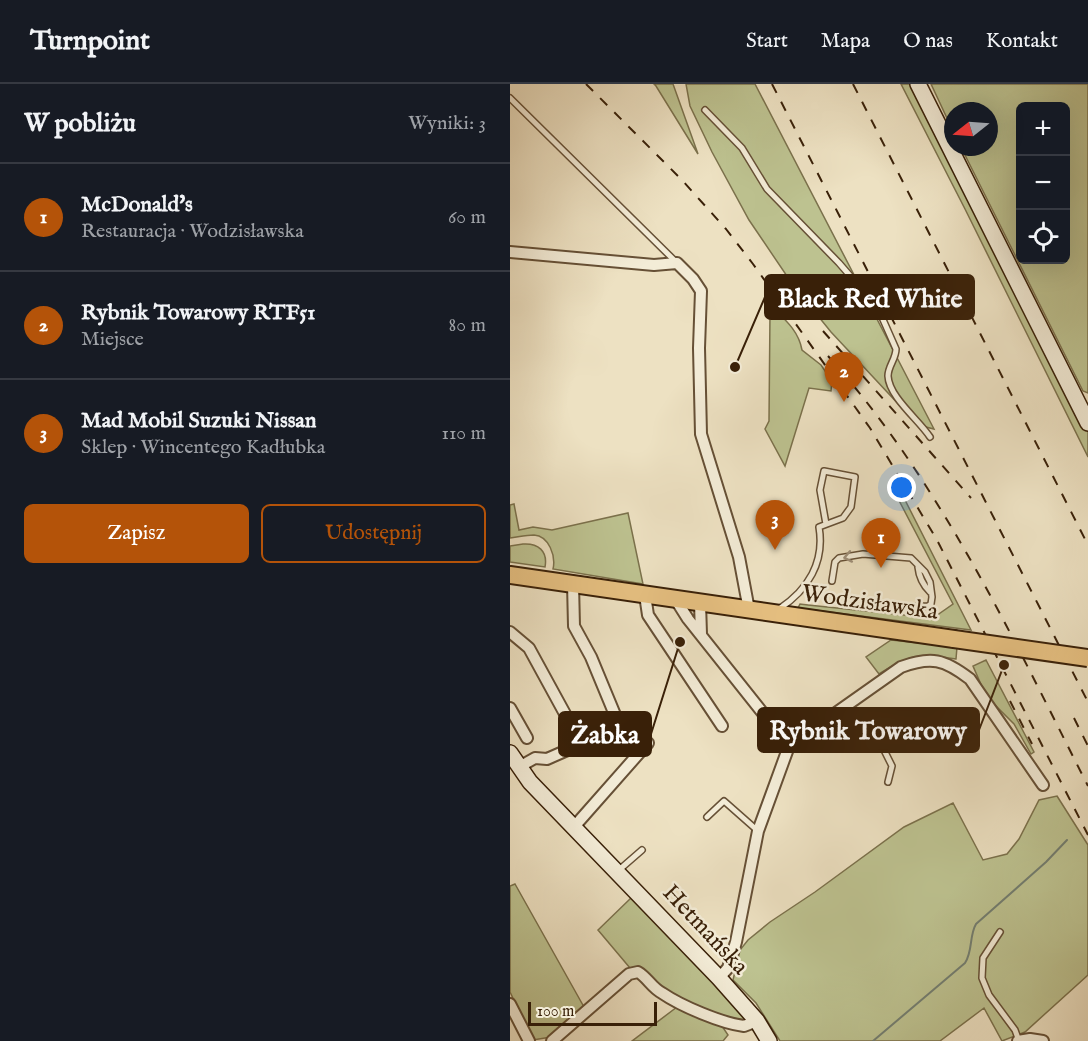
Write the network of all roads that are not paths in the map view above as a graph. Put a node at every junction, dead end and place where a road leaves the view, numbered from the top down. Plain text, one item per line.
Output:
1 (918, 84) edge
2 (510, 98) edge
3 (705, 110) dead end
4 (510, 252) edge
5 (677, 263) junction
6 (1086, 413) edge
7 (930, 437) dead end
8 (826, 524) junction
9 (510, 575) edge
10 (832, 580) dead end
11 (573, 584) junction
12 (645, 595) junction
13 (676, 600) junction
14 (700, 603) junction
15 (909, 607) dead end
16 (748, 610) junction
17 (773, 613) junction
18 (510, 632) edge
19 (700, 635) junction
20 (1088, 658) edge
21 (847, 705) junction
22 (510, 708) edge
23 (722, 726) dead end
24 (861, 726) junction
25 (853, 728) dead end
26 (527, 738) dead end
27 (648, 744) dead end
28 (582, 745) junction
29 (789, 746) junction
30 (510, 753) edge
31 (519, 767) junction
32 (888, 782) dead end
33 (1043, 785) dead end
34 (707, 817) dead end
35 (573, 828) junction
36 (758, 831) junction
37 (642, 850) dead end
38 (618, 872) junction
39 (1000, 932) dead end
40 (719, 978) junction
41 (510, 1004) edge
42 (757, 1021) junction
43 (529, 1041) edge
44 (552, 1041) edge
45 (769, 1041) edge
46 (1018, 1041) edge
47 (1043, 1041) edge

1 - 6 street
2 - 5 lane
3 - 7 lane
4 - 5 street
5 - 16 street
8 - 8 lane
8 - 17 lane
9 - 11 main road, Wodzisławska
15 -> 10 lane
11 - 12 main road, Wodzisławska
11 - 28 street
12 - 13 main road, Wodzisławska
12 - 23 street
13 - 14 main road, Wodzisławska
13 - 19 street
14 - 16 main road, Wodzisławska
14 - 19 street
16 - 17 main road, Wodzisławska
17 - 20 main road, Wodzisławska, bridge
18 - 28 street
19 - 29 street
21 - 24 lane
21 - 29 street
21 - 33 street
22 - 26 street
24 - 25 lane
24 - 32 lane
27 - 35 street
28 - 31 street
29 - 36 street
30 - 31 street, Hetmańska
31 - 35 street, Hetmańska
34 - 36 lane
35 - 38 street, Hetmańska
36 - 40 street
37 - 38 lane
38 - 40 street, Hetmańska
39 - 46 lane
40 - 42 street, Hetmańska
41 - 43 street
42 - 44 street
42 - 45 street, Hetmańska
46 - 47 street

